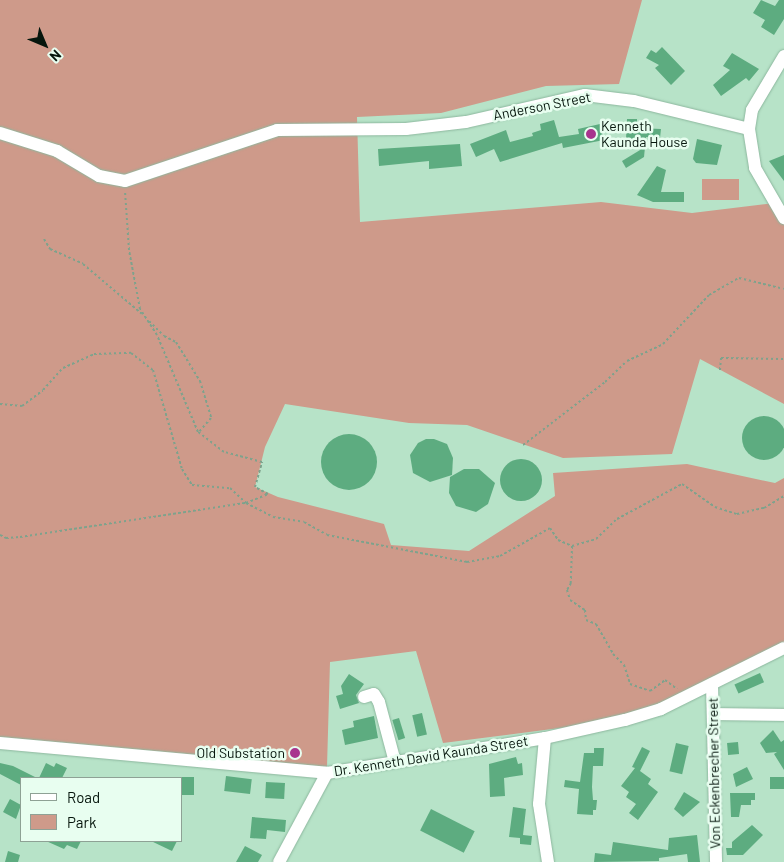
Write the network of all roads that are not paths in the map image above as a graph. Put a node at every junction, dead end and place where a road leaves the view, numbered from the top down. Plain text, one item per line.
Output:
1 (784, 56) edge
2 (750, 130) junction
3 (0, 133) edge
4 (784, 218) edge
5 (784, 648) edge
6 (712, 684) junction
7 (364, 697) dead end
8 (715, 714) junction
9 (784, 715) edge
10 (545, 738) junction
11 (0, 743) edge
12 (395, 762) junction
13 (327, 773) junction
14 (279, 862) edge
15 (548, 862) edge
16 (716, 862) edge

1 - 2 street
2 - 3 street, Anderson Street
2 - 4 street
5 - 6 street, Dr. Kenneth David Kaunda Street
6 - 8 street, Von Eckenbrecher Street
6 - 10 street, Dr. Kenneth David Kaunda Street
7 - 12 street
8 - 9 street
8 - 16 street, Von Eckenbrecher Street
10 - 12 street, Dr. Kenneth David Kaunda Street
10 - 15 street
11 - 13 street, Dr. Kenneth David Kaunda Street
12 - 13 street, Dr. Kenneth David Kaunda Street
13 - 14 street

